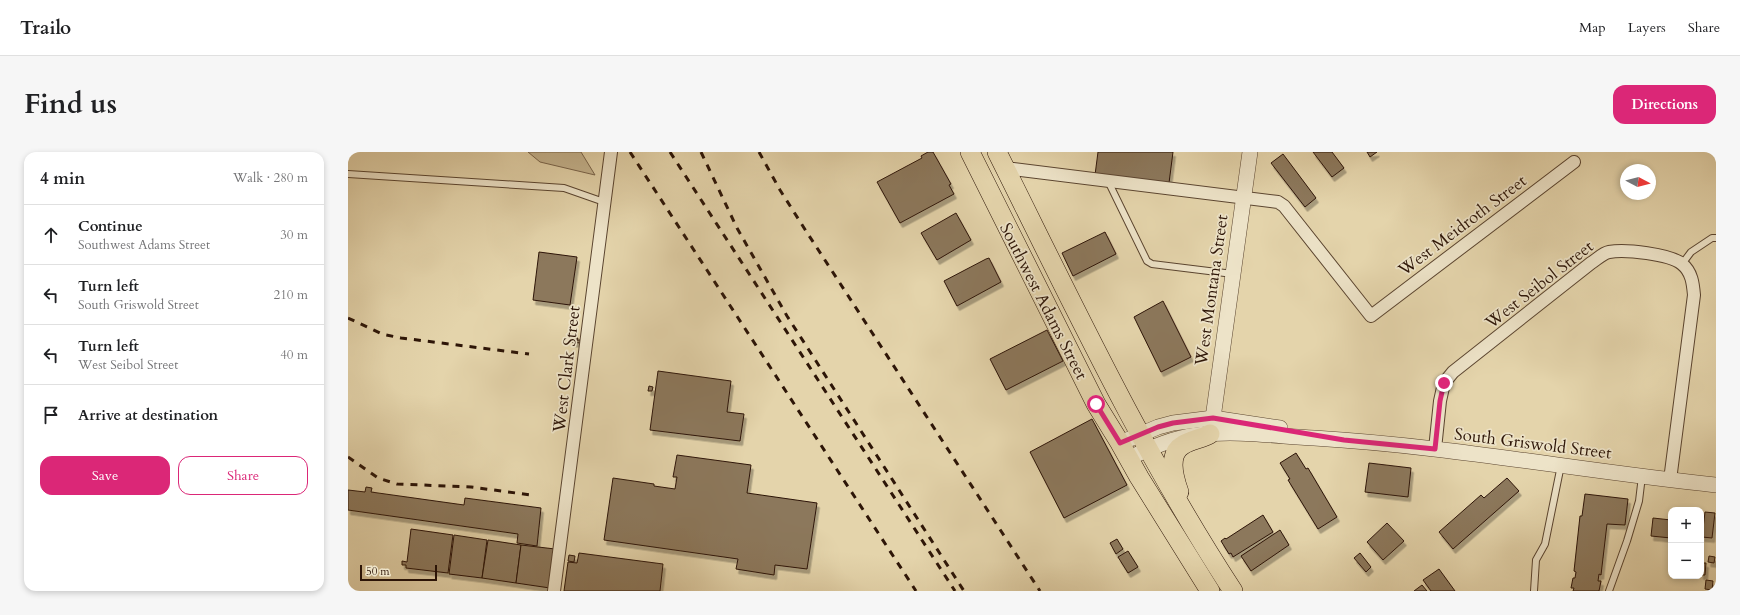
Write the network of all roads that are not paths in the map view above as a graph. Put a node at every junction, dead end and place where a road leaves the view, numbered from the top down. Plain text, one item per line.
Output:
1 (611, 152) edge
2 (970, 152) edge
3 (1250, 152) edge
4 (1001, 160) edge
5 (1574, 162) dead end
6 (348, 174) edge
7 (1108, 181) junction
8 (1243, 197) junction
9 (604, 202) junction
10 (1716, 238) edge
11 (1682, 264) junction
12 (1233, 274) junction
13 (1212, 426) junction
14 (1144, 442) junction
15 (1435, 449) junction
16 (1125, 450) junction
17 (1561, 465) junction
18 (1642, 476) junction
19 (1670, 480) junction
20 (1716, 485) edge
21 (1201, 541) junction
22 (554, 591) edge
23 (1210, 591) edge
24 (1233, 591) edge
25 (1534, 591) edge
26 (1609, 591) edge

1 - 9 street, West Clark Street
2 - 16 main road, Southwest Adams Street
3 - 8 street, West Montana Street
4 - 7 street
4 - 14 main road, Southwest Adams Street
5 - 8 street, West Meidroth Street
6 - 9 lane
7 - 8 street
7 - 12 lane
8 - 12 street, West Montana Street
9 - 22 street, West Clark Street
10 - 11 lane
11 - 15 street, West Seibol Street
11 - 19 street
12 - 13 street, West Montana Street
13 - 14 street, South Griswold Street
13 - 15 street, South Griswold Street
13 - 21 main road
14 - 16 street, South Griswold Street
14 - 21 main road, Southwest Adams Street
15 - 17 street, South Griswold Street
16 - 23 main road, Southwest Adams Street
17 - 18 street, South Griswold Street
17 - 25 lane
18 - 19 street, South Griswold Street
18 - 26 lane
19 - 20 street, South Griswold Street
21 - 24 main road, Southwest Adams Street

